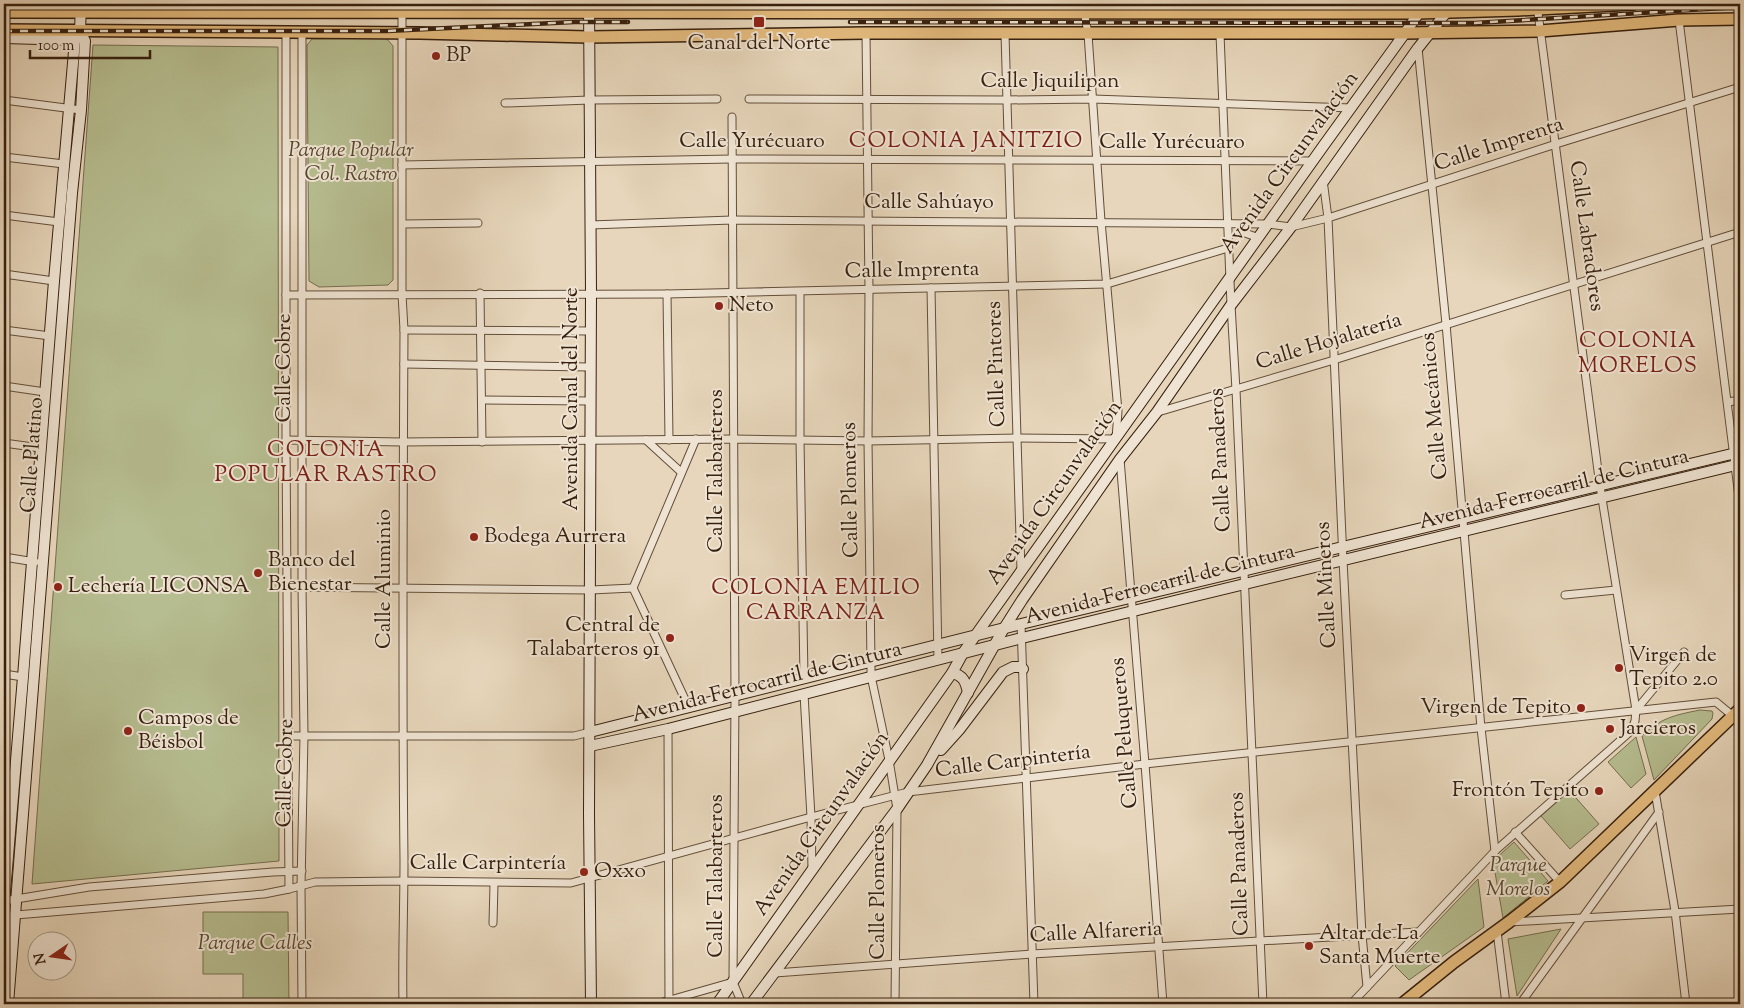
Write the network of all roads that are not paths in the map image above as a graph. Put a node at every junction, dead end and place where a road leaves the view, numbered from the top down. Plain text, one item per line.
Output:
1 (1572, 4) edge
2 (1634, 4) edge
3 (4, 6) edge
4 (1537, 6) edge
5 (81, 8) edge
6 (197, 8) edge
7 (402, 8) edge
8 (589, 8) edge
9 (887, 8) edge
10 (1083, 8) edge
11 (1386, 8) edge
12 (1422, 8) edge
13 (1450, 8) edge
14 (1560, 8) junction
15 (4, 12) edge
16 (59, 12) junction
17 (1740, 18) edge
18 (1679, 20) junction
19 (4, 30) edge
20 (1540, 31) junction
21 (286, 32) junction
22 (302, 32) junction
23 (402, 32) junction
24 (866, 33) junction
25 (1405, 33) junction
26 (1430, 33) junction
27 (1005, 34) junction
28 (1088, 34) junction
29 (1220, 34) junction
30 (78, 35) junction
31 (4, 36) edge
32 (588, 37) junction
33 (1418, 48) junction
34 (1740, 87) edge
35 (1093, 98) junction
36 (717, 99) dead end
37 (749, 99) dead end
38 (4, 100) edge
39 (590, 100) junction
40 (866, 100) junction
41 (1006, 100) junction
42 (1222, 102) junction
43 (1689, 102) junction
44 (505, 103) dead end
45 (1352, 108) junction
46 (70, 109) junction
47 (81, 110) junction
48 (732, 117) dead end
49 (1556, 144) junction
50 (4, 157) edge
51 (732, 159) junction
52 (867, 159) junction
53 (1008, 159) junction
54 (1096, 160) junction
55 (1225, 160) junction
56 (590, 161) junction
57 (1313, 161) junction
58 (64, 164) junction
59 (402, 165) junction
60 (1323, 180) junction
61 (1432, 185) junction
62 (4, 215) edge
63 (1328, 218) junction
64 (732, 220) junction
65 (868, 220) junction
66 (1011, 221) junction
67 (1101, 221) junction
68 (59, 222) junction
69 (478, 223) dead end
70 (403, 224) junction
71 (590, 224) junction
72 (1228, 224) junction
73 (1243, 224) junction
74 (1268, 224) junction
75 (1291, 227) junction
76 (1740, 232) edge
77 (1259, 238) junction
78 (1707, 243) junction
79 (1228, 248) junction
80 (4, 274) edge
81 (1230, 278) junction
82 (54, 281) junction
83 (1575, 283) junction
84 (1107, 284) junction
85 (1012, 287) junction
86 (931, 288) junction
87 (869, 290) junction
88 (734, 292) junction
89 (800, 292) junction
90 (480, 293) junction
91 (591, 293) junction
92 (402, 294) junction
93 (667, 294) junction
94 (286, 295) junction
95 (302, 295) junction
96 (1231, 304) junction
97 (1446, 324) junction
98 (4, 330) edge
99 (404, 330) junction
100 (481, 331) junction
101 (590, 331) junction
102 (50, 336) junction
103 (1334, 360) junction
104 (404, 364) junction
105 (482, 366) junction
106 (590, 367) junction
107 (4, 386) edge
108 (1236, 390) junction
109 (45, 392) junction
110 (482, 400) junction
111 (1740, 400) edge
112 (590, 401) junction
113 (1728, 402) junction
114 (1157, 412) junction
115 (1017, 438) junction
116 (696, 439) junction
117 (734, 439) junction
118 (1116, 439) junction
119 (286, 440) junction
120 (302, 440) junction
121 (590, 440) junction
122 (646, 440) junction
123 (669, 440) junction
124 (800, 440) junction
125 (934, 440) junction
126 (868, 441) junction
127 (402, 442) junction
128 (482, 442) junction
129 (4, 443) edge
130 (40, 448) junction
131 (1736, 453) edge
132 (1120, 459) junction
133 (1737, 465) edge
134 (681, 472) junction
135 (1600, 486) junction
136 (1602, 498) junction
137 (1740, 500) edge
138 (1462, 519) junction
139 (1463, 532) junction
140 (1383, 537) junction
141 (1343, 547) junction
142 (1386, 550) junction
143 (4, 557) edge
144 (1343, 560) junction
145 (32, 562) junction
146 (44, 563) junction
147 (1244, 571) junction
148 (1021, 572) junction
149 (1245, 584) junction
150 (1184, 585) junction
151 (287, 587) junction
152 (302, 587) junction
153 (402, 588) junction
154 (633, 588) junction
155 (591, 590) junction
156 (1616, 590) junction
157 (1565, 595) dead end
158 (1131, 598) junction
159 (1186, 598) junction
160 (1132, 612) junction
161 (1021, 624) junction
162 (1003, 630) junction
163 (976, 636) junction
164 (1022, 638) junction
165 (938, 646) junction
166 (994, 646) junction
167 (1684, 652) dead end
168 (963, 653) junction
169 (938, 660) junction
170 (871, 663) junction
171 (1023, 669) junction
172 (952, 672) junction
173 (4, 674) edge
174 (871, 676) junction
175 (23, 677) junction
176 (804, 678) junction
177 (968, 693) junction
178 (804, 694) junction
179 (735, 696) junction
180 (689, 708) junction
181 (1636, 710) junction
182 (735, 711) junction
183 (1737, 712) edge
184 (1481, 728) junction
185 (668, 729) junction
186 (590, 732) junction
187 (304, 735) junction
188 (288, 736) junction
189 (403, 736) junction
190 (1353, 742) junction
191 (590, 746) junction
192 (1253, 753) junction
193 (889, 760) junction
194 (1145, 764) junction
195 (927, 765) junction
196 (1027, 778) junction
197 (9, 790) edge
198 (1654, 791) junction
199 (908, 792) junction
200 (894, 797) junction
201 (856, 806) junction
202 (897, 809) junction
203 (1659, 812) junction
204 (811, 817) junction
205 (1515, 832) junction
206 (735, 838) junction
207 (1495, 851) junction
208 (667, 857) junction
209 (812, 870) junction
210 (288, 871) junction
211 (302, 871) junction
212 (590, 880) junction
213 (404, 881) junction
214 (1560, 882) junction
215 (494, 884) junction
216 (301, 887) junction
217 (290, 890) junction
218 (17, 898) junction
219 (4, 902) edge
220 (1740, 908) edge
221 (1675, 911) junction
222 (4, 916) edge
223 (16, 916) junction
224 (1582, 918) junction
225 (1509, 922) junction
226 (493, 923) dead end
227 (1497, 931) junction
228 (1418, 932) junction
229 (1362, 935) junction
230 (1261, 940) junction
231 (1158, 947) junction
232 (1032, 954) junction
233 (896, 963) junction
234 (775, 973) junction
235 (733, 982) junction
236 (1367, 987) junction
237 (669, 1002) edge
238 (8, 1004) edge
239 (302, 1004) edge
240 (403, 1004) edge
241 (591, 1004) edge
242 (656, 1004) edge
243 (717, 1004) edge
244 (742, 1004) edge
245 (751, 1004) edge
246 (895, 1004) edge
247 (1034, 1004) edge
248 (1163, 1004) edge
249 (1264, 1004) edge
250 (1351, 1004) edge
251 (1402, 1004) edge
252 (1506, 1004) edge
253 (1520, 1004) edge
254 (1686, 1004) edge

1 - 14 street
2 - 14 main road
3 - 16 street
4 - 13 main road
4 - 14 main road
4 - 20 street, Calle Labradores
5 - 6 main road
5 - 16 main road
5 - 30 street, Calle Platino
6 - 7 main road
7 - 8 main road
7 - 23 street, Calle Aluminio
8 - 9 main road
8 - 32 street, Avenida Canal del Norte
9 - 10 main road
10 - 11 main road
10 - 28 street
11 - 12 main road
12 - 13 main road
12 - 25 street, Avenida Circunvalación
13 - 26 street, Avenida Circunvalación
15 - 16 main road
17 - 18 main road
18 - 20 main road
18 - 43 street
19 - 30 main road
20 - 26 main road
20 - 49 street, Calle Labradores
21 - 22 main road
21 - 30 main road
21 - 94 street, Calle Cobre
22 - 23 main road
22 - 95 street, Calle Cobre
23 - 32 main road
23 - 59 street, Calle Aluminio
24 - 27 main road
24 - 32 main road
24 - 40 street, Calle Plomeros
25 - 26 main road
25 - 29 main road
25 - 45 street, Avenida Circunvalación
26 - 33 street, Avenida Circunvalación
27 - 28 main road
27 - 41 street, Calle Pintores
28 - 29 main road
28 - 35 street
29 - 42 street, Calle Panaderos
30 - 31 street
30 - 46 street, Calle Platino
30 - 47 street, Calle Platino
32 - 39 street, Avenida Canal del Norte
33 - 60 street, Avenida Circunvalación
33 - 61 street, Calle Mecánicos
34 - 43 street, Calle Imprenta
35 - 41 street, Calle Jiquilipan
35 - 42 street, Calle Jiquilipan
35 - 54 street
36 - 39 street
37 - 40 street, Calle Jiquilipan
38 - 46 street
39 - 44 street
39 - 56 street, Avenida Canal del Norte
40 - 41 street, Calle Jiquilipan
40 - 52 street, Calle Plomeros
41 - 53 street, Calle Pintores
42 - 45 street, Calle Jiquilipan
42 - 55 street, Calle Panaderos
43 - 49 street, Calle Imprenta
43 - 78 street
45 - 57 street, Avenida Circunvalación
46 - 47 street
46 - 58 street, Calle Platino
47 - 146 street, Calle Platino
48 - 51 street, Calle Talabarteros
49 - 61 street, Calle Imprenta
49 - 83 street, Calle Labradores
50 - 58 street
51 - 52 street, Calle Yurécuaro
51 - 56 street, Calle Yurécuaro
51 - 64 street, Calle Talabarteros
52 - 53 street, Calle Yurécuaro
52 - 65 street, Calle Plomeros
53 - 54 street, Calle Yurécuaro
53 - 66 street, Calle Pintores
54 - 55 street, Calle Yurécuaro
54 - 67 street
55 - 57 street, Calle Yurécuaro
55 - 72 street, Calle Panaderos
56 - 59 street, Calle Yurécuaro
56 - 71 street, Avenida Canal del Norte
57 - 74 street, Avenida Circunvalación
58 - 68 street, Calle Platino
59 - 70 street, Calle Aluminio
60 - 63 street, Calle Mineros
60 - 75 street, Avenida Circunvalación
61 - 63 street, Calle Imprenta
61 - 97 street, Calle Mecánicos
62 - 68 street
63 - 75 street, Calle Imprenta
63 - 103 street, Calle Mineros
64 - 65 street, Calle Sahúayo
64 - 71 street, Calle Sahúayo
64 - 88 street, Calle Talabarteros
65 - 66 street, Calle Sahúayo
65 - 87 street, Calle Plomeros
66 - 67 street, Calle Sahúayo
66 - 85 street, Calle Pintores
67 - 72 street, Calle Sahúayo
67 - 84 street
68 - 82 street, Calle Platino
69 - 70 street
70 - 92 street, Calle Aluminio
71 - 91 street, Avenida Canal del Norte
72 - 73 street, Calle Sahúayo
72 - 79 street, Calle Panaderos
73 - 74 street, Calle Sahúayo
73 - 77 street
74 - 75 street, Calle Imprenta
74 - 77 street, Avenida Circunvalación
75 - 96 street, Avenida Circunvalación
76 - 78 street, Calle Hojalatería
77 - 81 street, Avenida Circunvalación
78 - 83 street, Calle Hojalatería
78 - 113 street
79 - 81 street, Calle Panaderos
79 - 84 street, Calle Imprenta
80 - 82 street
81 - 96 street, Calle Panaderos
81 - 118 street, Avenida Circunvalación
82 - 102 street, Calle Platino
83 - 97 street, Calle Hojalatería
83 - 135 street, Calle Labradores
84 - 85 street, Calle Imprenta
84 - 118 street
85 - 86 street, Calle Imprenta
85 - 115 street, Calle Pintores
86 - 87 street, Calle Imprenta
86 - 125 street
87 - 89 street, Calle Imprenta
87 - 126 street, Calle Plomeros
88 - 89 street, Calle Imprenta
88 - 93 street, Calle Imprenta
88 - 117 street, Calle Talabarteros
89 - 124 street
90 - 91 street, Calle Imprenta
90 - 92 street, Calle Imprenta
90 - 100 street
91 - 93 street, Calle Imprenta
91 - 101 street, Avenida Canal del Norte
92 - 95 street, Calle Imprenta
92 - 99 street, Calle Aluminio
93 - 123 street
94 - 95 street, Calle Imprenta
94 - 119 street, Calle Cobre
95 - 120 street, Calle Cobre
96 - 108 street, Calle Panaderos
96 - 114 street, Avenida Circunvalación
97 - 103 street, Calle Hojalatería
97 - 138 street, Calle Mecánicos
98 - 102 street
99 - 100 street
99 - 104 street, Calle Aluminio
100 - 101 street
100 - 105 street
101 - 106 street, Avenida Canal del Norte
102 - 109 street, Calle Platino
103 - 108 street, Calle Hojalatería
103 - 141 street, Calle Mineros
104 - 105 street
104 - 127 street, Calle Aluminio
105 - 106 street
105 - 110 street
106 - 112 street, Avenida Canal del Norte
107 - 109 street
108 - 114 street, Calle Hojalatería
108 - 147 street, Calle Panaderos
109 - 130 street, Calle Platino
110 - 112 street
110 - 128 street
111 - 113 street
112 - 121 street, Avenida Canal del Norte
113 - 131 street
114 - 132 street, Avenida Circunvalación
115 - 118 street
115 - 125 street
115 - 148 street, Calle Pintores
116 - 117 street
116 - 123 street
116 - 134 street
117 - 124 street
117 - 179 street, Calle Talabarteros
118 - 148 street, Avenida Circunvalación
119 - 120 street
119 - 151 street, Calle Cobre
120 - 127 street
120 - 152 street, Calle Cobre
121 - 122 street
121 - 128 street
121 - 155 street, Avenida Canal del Norte
122 - 123 street
122 - 134 street
124 - 126 street
124 - 176 street
125 - 126 street
125 - 165 street
126 - 170 street, Calle Plomeros
127 - 128 street
127 - 153 street, Calle Aluminio
129 - 130 street
130 - 145 street, Calle Platino
131 - 133 street
131 - 135 street, Avenida Ferrocarril de Cintura
132 - 158 street, Calle Peluqueros
132 - 162 street, Avenida Circunvalación
133 - 136 street, Avenida Ferrocarril de Cintura
133 - 137 street
134 - 154 street
135 - 136 street, Calle Labradores
135 - 138 street, Avenida Ferrocarril de Cintura
136 - 139 street, Avenida Ferrocarril de Cintura
136 - 156 street, Calle Labradores
138 - 139 street, Calle Mecánicos
138 - 140 street, Avenida Ferrocarril de Cintura
139 - 142 street, Avenida Ferrocarril de Cintura
139 - 184 street, Calle Mecánicos
140 - 141 street, Avenida Ferrocarril de Cintura
140 - 142 street
141 - 144 street, Calle Mineros
141 - 147 street, Avenida Ferrocarril de Cintura
142 - 144 street, Avenida Ferrocarril de Cintura
143 - 145 street
144 - 149 street, Avenida Ferrocarril de Cintura
144 - 190 street, Calle Mineros
145 - 146 street
145 - 175 street, Calle Platino
146 - 218 street, Calle Platino
147 - 149 street, Calle Panaderos
147 - 150 street, Avenida Ferrocarril de Cintura
148 - 163 street, Avenida Circunvalación
149 - 159 street, Avenida Ferrocarril de Cintura
149 - 192 street, Calle Panaderos
150 - 158 street, Avenida Ferrocarril de Cintura
150 - 159 street
151 - 152 street
151 - 188 street, Calle Cobre
152 - 153 street
152 - 187 street, Calle Cobre
153 - 155 street
153 - 189 street, Calle Aluminio
154 - 155 street
154 - 180 street
155 - 186 street, Avenida Canal del Norte
156 - 157 street
156 - 181 street, Calle Labradores
158 - 160 street, Calle Peluqueros
158 - 161 street, Avenida Ferrocarril de Cintura
159 - 160 street, Avenida Ferrocarril de Cintura
160 - 164 street, Avenida Ferrocarril de Cintura
160 - 194 street, Calle Peluqueros
161 - 162 street, Avenida Ferrocarril de Cintura
161 - 164 street
162 - 163 street, Avenida Ferrocarril de Cintura
162 - 166 street, Avenida Circunvalación
163 - 165 street, Avenida Ferrocarril de Cintura
163 - 168 street, Avenida Circunvalación
164 - 166 street, Avenida Ferrocarril de Cintura
164 - 171 street
165 - 169 street
165 - 170 street, Avenida Ferrocarril de Cintura
166 - 168 street, Avenida Ferrocarril de Cintura
166 - 177 street, Avenida Circunvalación
167 - 181 street
168 - 169 street, Avenida Ferrocarril de Cintura
168 - 172 street, Avenida Circunvalación
169 - 174 street, Avenida Ferrocarril de Cintura
170 - 174 street, Calle Plomeros
170 - 176 street, Avenida Ferrocarril de Cintura
171 - 195 street
171 - 196 street
172 - 177 street
172 - 193 street, Avenida Circunvalación
173 - 175 street
174 - 178 street, Avenida Ferrocarril de Cintura
174 - 193 street, Calle Plomeros
175 - 197 street, Calle Platino
176 - 179 street, Avenida Ferrocarril de Cintura
177 - 195 street, Avenida Circunvalación
178 - 182 street, Avenida Ferrocarril de Cintura
178 - 204 street
179 - 180 street, Avenida Ferrocarril de Cintura
179 - 182 street, Calle Talabarteros
180 - 186 street, Avenida Ferrocarril de Cintura
181 - 183 street, Calle Carpintería
181 - 184 street, Calle Carpintería
181 - 205 street
182 - 185 street, Avenida Ferrocarril de Cintura
182 - 206 street, Calle Talabarteros
183 - 198 main road
184 - 190 street, Calle Carpintería
184 - 207 street, Calle Mecánicos
185 - 191 street, Avenida Ferrocarril de Cintura
185 - 208 street
186 - 189 street
186 - 191 street, Avenida Canal del Norte
187 - 188 street
187 - 189 street
187 - 211 street, Calle Cobre
188 - 210 street, Calle Cobre
189 - 213 street, Calle Aluminio
190 - 192 street, Calle Carpintería
190 - 229 street, Calle Mineros
191 - 212 street, Avenida Canal del Norte
192 - 194 street, Calle Carpintería
192 - 230 street, Calle Panaderos
193 - 200 street, Calle Plomeros
193 - 201 street, Avenida Circunvalación
194 - 196 street, Calle Carpintería
194 - 231 street, Calle Peluqueros
195 - 199 street, Avenida Circunvalación
196 - 199 street, Calle Carpintería
196 - 232 street
197 - 219 street, Calle Platino
198 - 203 street
198 - 214 main road
199 - 200 street, Calle Carpintería
199 - 202 street, Avenida Circunvalación
200 - 201 street, Calle Carpintería
200 - 202 street, Calle Plomeros
201 - 204 street, Calle Carpintería
201 - 209 street, Avenida Circunvalación
202 - 233 street, Calle Plomeros
202 - 234 street, Avenida Circunvalación
203 - 221 street
203 - 224 street
204 - 206 street, Calle Carpintería
204 - 209 street
205 - 207 street
205 - 214 street
206 - 208 street, Calle Carpintería
206 - 235 street, Calle Talabarteros
207 - 228 street
208 - 212 street, Calle Carpintería
208 - 237 street
209 - 235 street, Avenida Circunvalación
210 - 211 street
210 - 217 street, Calle Cobre
210 - 218 street
211 - 216 street, Calle Cobre
212 - 215 street, Calle Carpintería
212 - 241 street, Avenida Canal del Norte
213 - 215 street, Calle Carpintería
213 - 216 street, Calle Carpintería
213 - 240 street, Calle Aluminio
214 - 225 main road
215 - 226 street
216 - 217 street, Calle Carpintería
216 - 239 street, Calle Cobre
217 - 223 street, Calle Carpintería
218 - 219 street
218 - 223 street, Calle Platino
220 - 221 street
221 - 224 street
221 - 254 street
222 - 223 street, Calle Carpintería
223 - 238 street, Calle Platino
224 - 225 street
224 - 253 street
225 - 227 main road
227 - 251 main road
227 - 252 street
228 - 229 street, Calle Alfareria
228 - 236 street
229 - 230 street, Calle Alfareria
229 - 236 street, Calle Mineros
230 - 231 street, Calle Alfareria
230 - 249 street, Calle Panaderos
231 - 232 street, Calle Alfareria
231 - 248 street, Calle Peluqueros
232 - 233 street, Calle Alfareria
232 - 247 street
233 - 234 street, Calle Alfareria
233 - 246 street, Calle Plomeros
234 - 245 street, Avenida Circunvalación
235 - 237 street
235 - 243 street, Avenida Circunvalación
235 - 244 street, Calle Talabarteros
236 - 250 street
237 - 242 street

